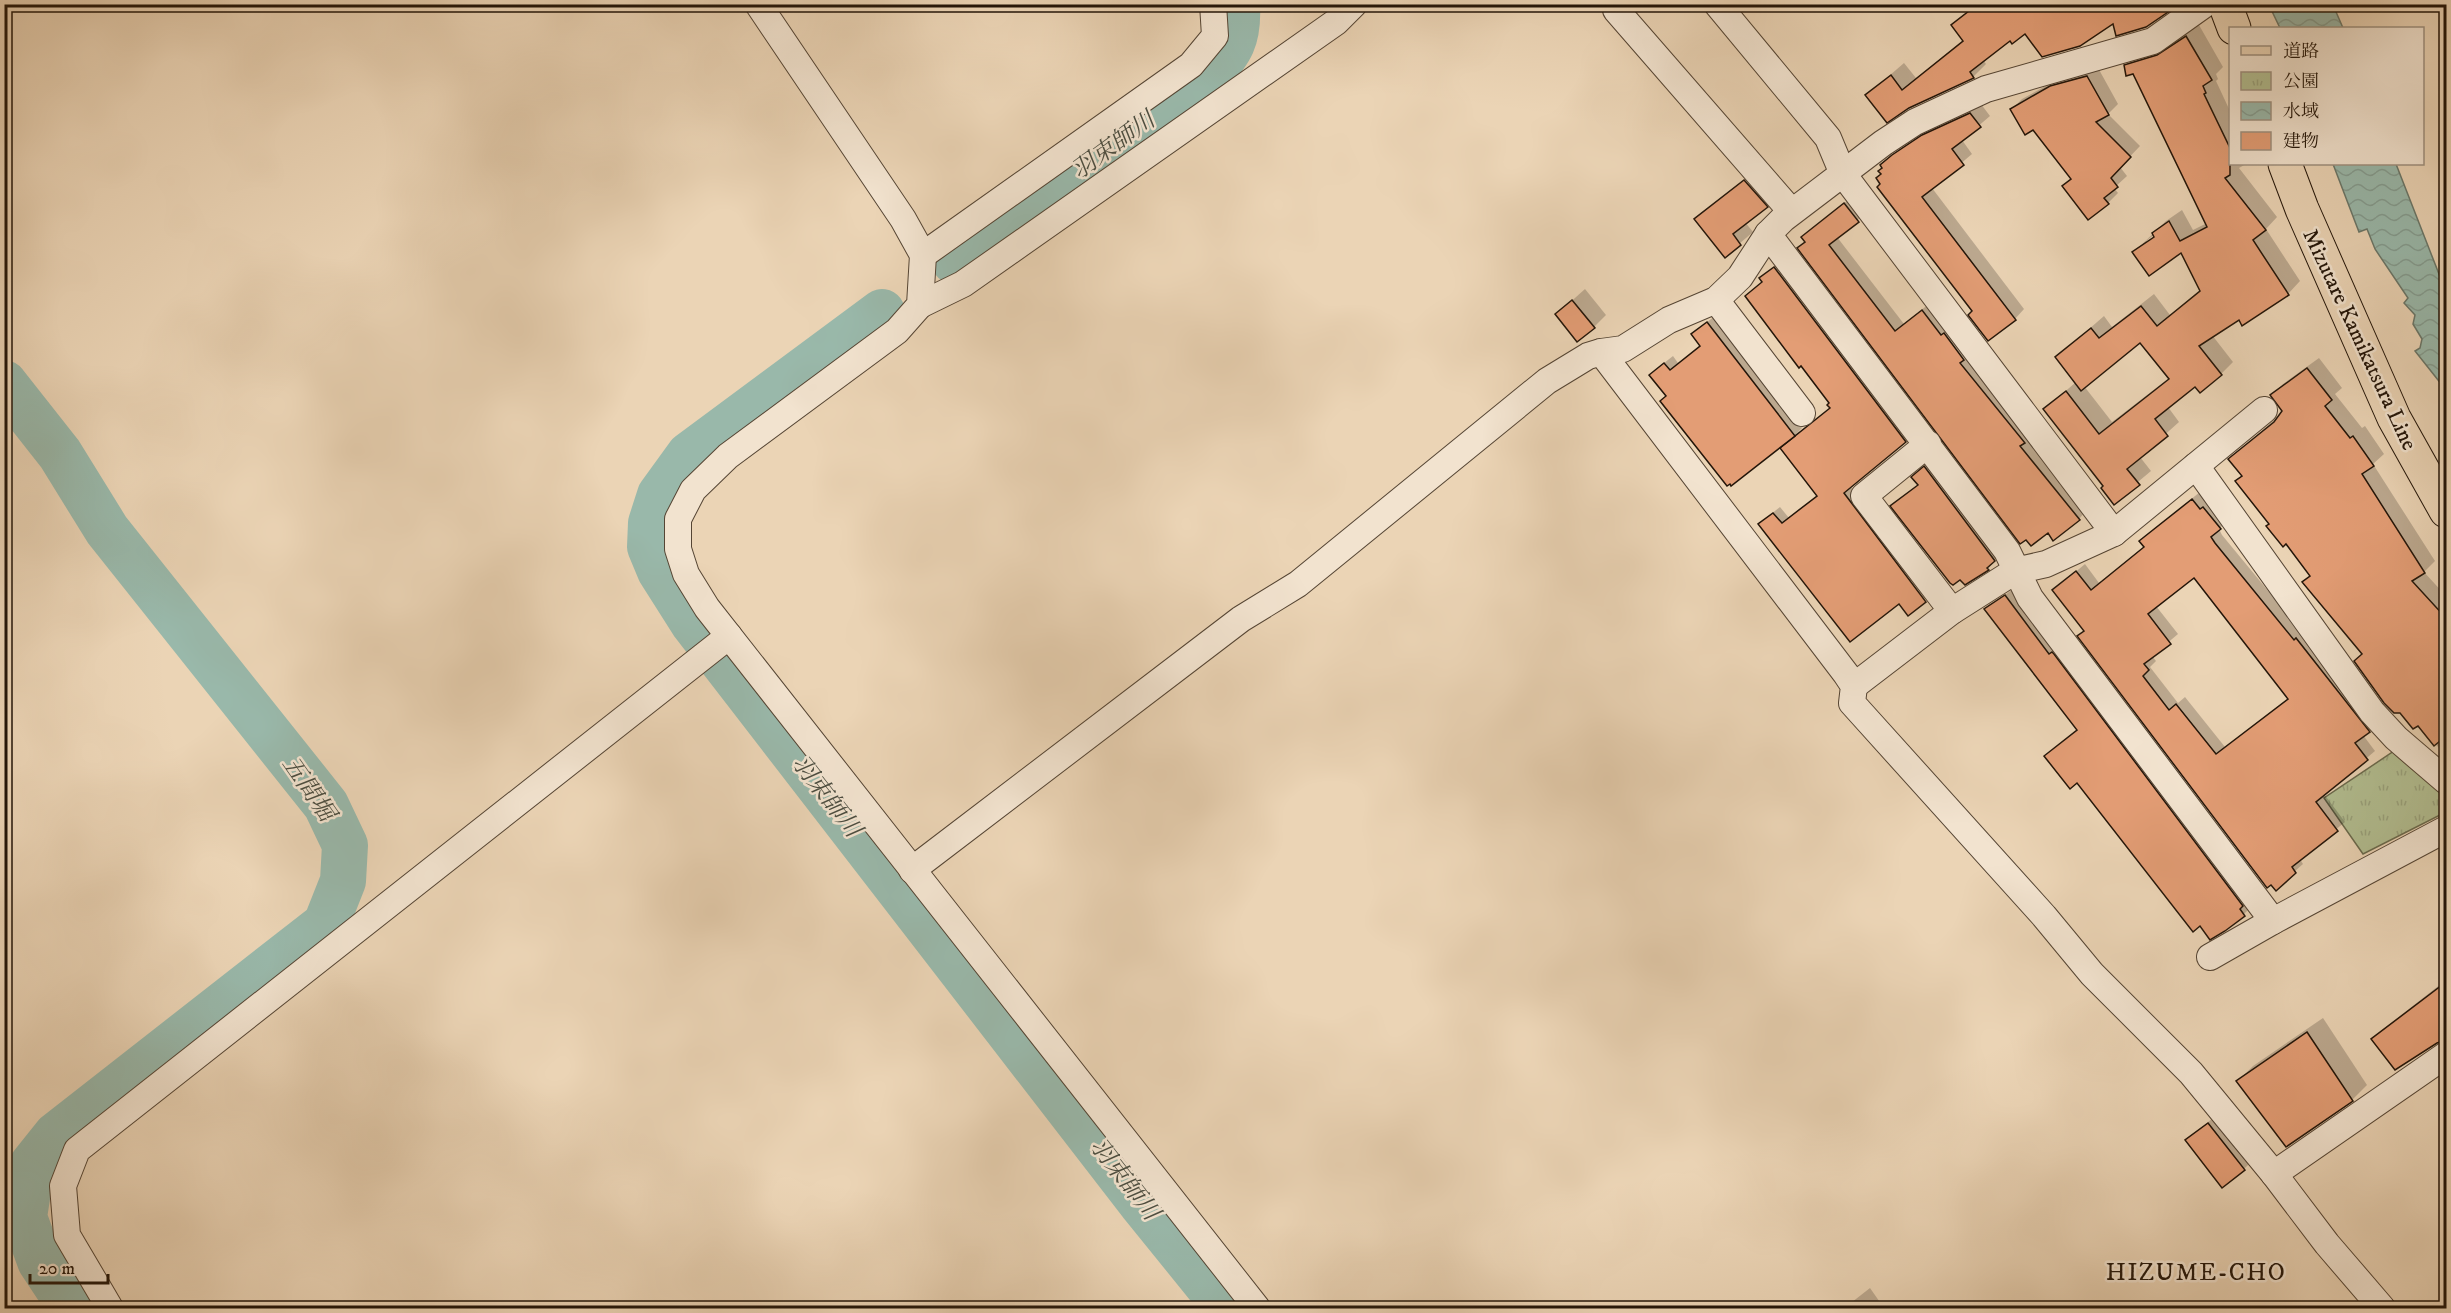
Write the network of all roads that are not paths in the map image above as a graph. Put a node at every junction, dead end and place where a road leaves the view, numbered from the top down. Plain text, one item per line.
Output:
1 (758, 4) edge
2 (1213, 4) edge
3 (1354, 4) edge
4 (1717, 4) edge
5 (2205, 4) edge
6 (2225, 4) edge
7 (1616, 10) dead end
8 (2234, 27) edge
9 (2285, 165) edge
10 (1842, 174) junction
11 (1791, 212) junction
12 (1768, 234) junction
13 (923, 255) junction
14 (1716, 300) junction
15 (920, 305) junction
16 (1601, 352) junction
17 (2264, 410) dead end
18 (1802, 413) dead end
19 (1928, 444) junction
20 (2196, 466) junction
21 (2446, 511) edge
22 (2114, 532) junction
23 (2015, 571) junction
24 (1952, 611) junction
25 (729, 636) junction
26 (1854, 686) junction
27 (2446, 781) edge
28 (2446, 829) edge
29 (912, 870) junction
30 (2273, 921) junction
31 (2210, 957) dead end
32 (2446, 1055) edge
33 (2274, 1174) junction
34 (110, 1308) edge
35 (1257, 1308) edge
36 (2382, 1308) edge

1 - 13 street
2 - 13 street
3 - 15 street
4 - 10 street
5 - 10 street
6 - 8 main road
7 - 11 street
9 - 21 main road, Mizutare Kamikatsura Line
10 - 11 street
10 - 22 street
11 - 12 street
12 - 14 street
12 - 19 street
13 - 15 street
14 - 16 street
14 - 18 street
15 - 25 street
16 - 26 street
16 - 29 street
17 - 20 street
19 - 23 street
19 - 24 street
20 - 22 street
20 - 27 street
22 - 23 street
23 - 24 street
23 - 30 street
24 - 26 street
25 - 29 street
25 - 34 street
26 - 33 street
28 - 30 street
29 - 35 street
30 - 31 street
32 - 33 street
33 - 36 street

